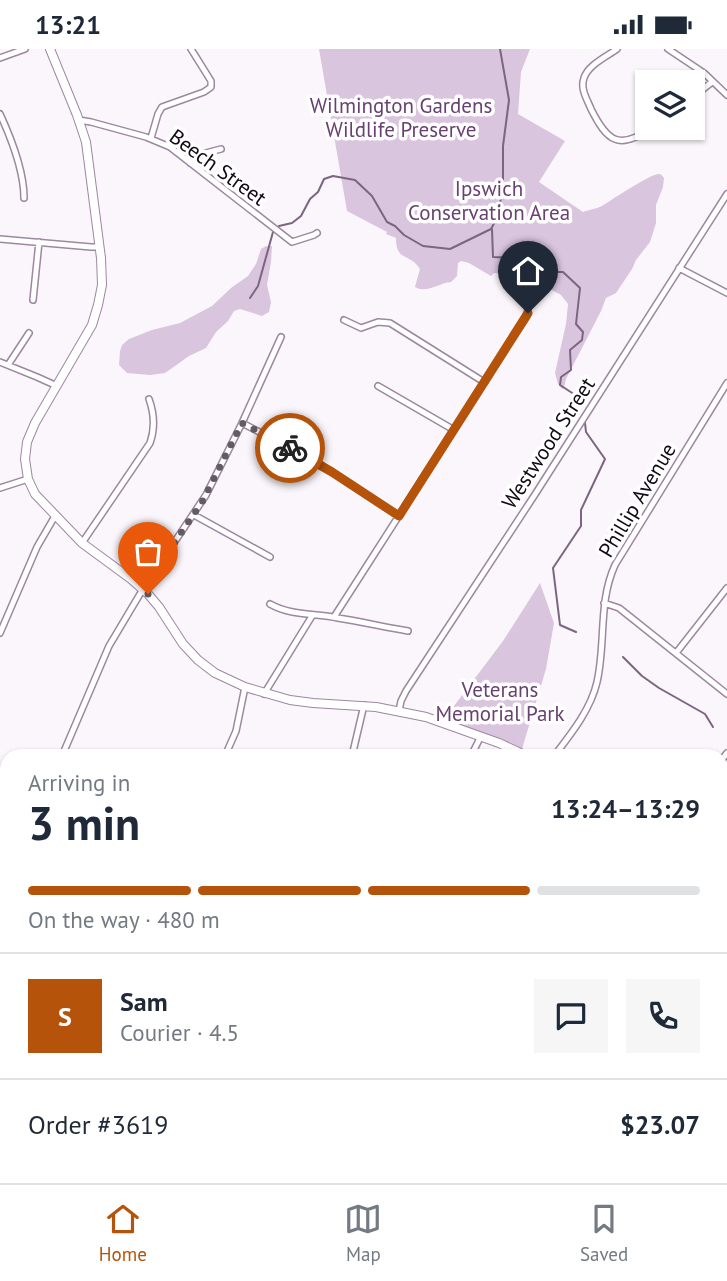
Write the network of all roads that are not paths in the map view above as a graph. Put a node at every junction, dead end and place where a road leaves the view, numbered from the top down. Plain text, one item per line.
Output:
1 (25, 49) edge
2 (50, 49) edge
3 (191, 49) edge
4 (617, 49) edge
5 (668, 49) edge
6 (0, 58) edge
7 (712, 82) junction
8 (705, 88) edge
9 (727, 95) edge
10 (0, 114) edge
11 (79, 120) junction
12 (635, 137) edge
13 (150, 138) junction
14 (221, 149) dead end
15 (190, 163) junction
16 (727, 194) edge
17 (24, 198) dead end
18 (317, 233) dead end
19 (0, 239) edge
20 (39, 242) junction
21 (99, 247) junction
22 (680, 268) junction
23 (727, 293) edge
24 (33, 300) dead end
25 (529, 300) dead end
26 (344, 320) dead end
27 (29, 333) dead end
28 (281, 337) dead end
29 (0, 362) edge
30 (8, 365) junction
31 (484, 382) junction
32 (727, 383) edge
33 (57, 386) junction
34 (378, 386) dead end
35 (720, 394) junction
36 (727, 397) edge
37 (149, 399) dead end
38 (242, 423) junction
39 (454, 430) junction
40 (28, 479) junction
41 (0, 488) edge
42 (194, 515) junction
43 (55, 516) junction
44 (399, 516) junction
45 (82, 543) junction
46 (270, 557) dead end
47 (727, 588) edge
48 (143, 589) junction
49 (604, 603) junction
50 (270, 604) dead end
51 (312, 616) junction
52 (334, 617) junction
53 (408, 631) dead end
54 (0, 633) edge
55 (676, 653) junction
56 (245, 687) junction
57 (264, 694) junction
58 (727, 694) edge
59 (363, 705) junction
60 (398, 711) junction
61 (481, 736) junction
62 (65, 749) edge
63 (228, 749) edge
64 (354, 749) edge
65 (474, 749) edge
66 (511, 749) edge
67 (559, 749) edge

1 - 6 street
2 - 11 main road
3 - 13 street
4 - 12 street
5 - 7 street
7 - 8 street
7 - 9 street
10 - 17 street
11 - 13 street, Beech Street
11 - 21 main road
13 - 15 street, Beech Street
14 - 15 street
15 - 18 street, Beech Street
16 - 22 street, Westwood Street
19 - 20 street
20 - 21 street
20 - 24 street
21 - 33 main road
22 - 23 street
22 - 60 street, Westwood Street
25 - 31 street
26 - 31 street
27 - 30 street
28 - 38 street
29 - 30 street
30 - 33 street
31 - 39 street
32 - 35 street, Phillip Avenue
33 - 40 main road
34 - 39 street
35 - 36 street
35 - 49 street, Phillip Avenue
37 - 45 street
38 - 42 street
38 - 44 street
39 - 44 street
40 - 41 street
40 - 43 main road
42 - 46 street
42 - 48 street
43 - 45 main road
43 - 54 street
44 - 52 street
45 - 48 main road
47 - 55 street
48 - 56 main road
48 - 62 street
49 - 55 street
49 - 67 street, Phillip Avenue
50 - 51 street
51 - 52 street
51 - 57 street
52 - 53 street
55 - 58 street
56 - 57 main road
56 - 63 street
57 - 59 main road
59 - 60 main road
59 - 64 street
60 - 61 main road
61 - 65 street
61 - 66 main road

